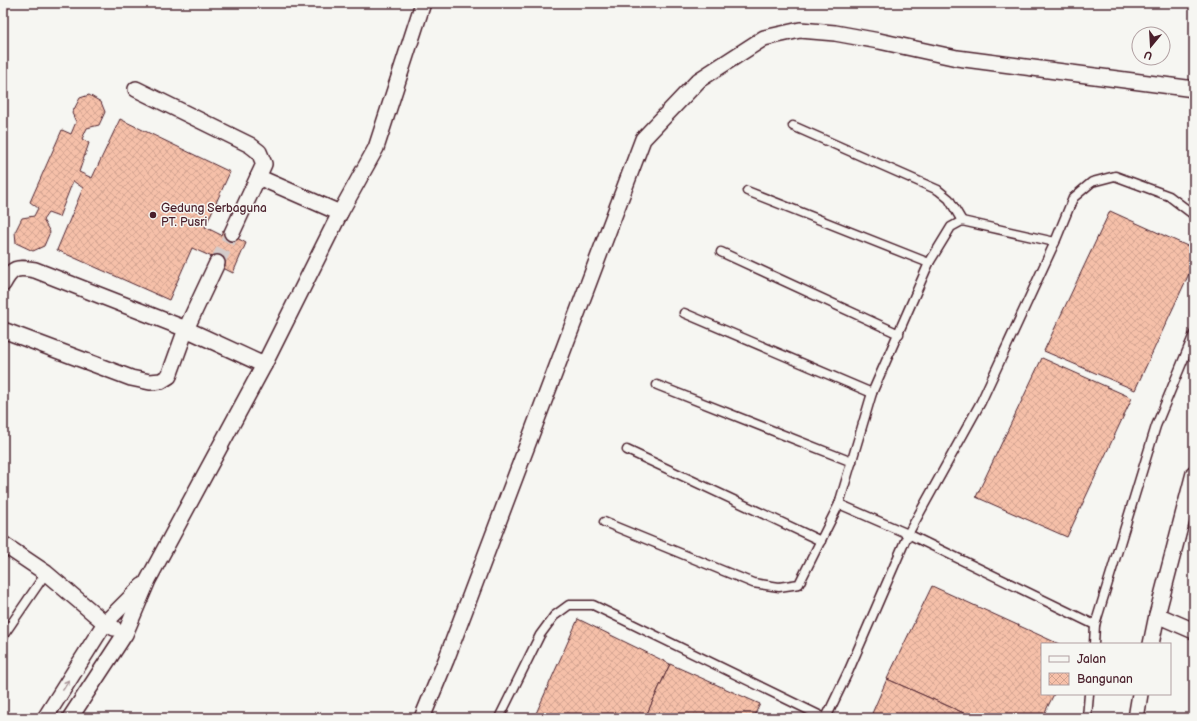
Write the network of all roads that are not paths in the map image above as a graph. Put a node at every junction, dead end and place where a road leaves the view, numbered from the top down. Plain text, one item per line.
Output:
1 (423, 3) edge
2 (136, 89) dead end
3 (1194, 89) edge
4 (793, 126) dead end
5 (258, 177) junction
6 (747, 191) dead end
7 (340, 213) junction
8 (1194, 215) edge
9 (962, 221) junction
10 (232, 233) tunnel mouth
11 (1055, 242) junction
12 (721, 252) dead end
13 (217, 263) tunnel mouth
14 (929, 263) junction
15 (3, 284) edge
16 (684, 313) dead end
17 (186, 329) junction
18 (3, 330) edge
19 (899, 334) junction
20 (1194, 334) edge
21 (264, 364) junction
22 (657, 385) dead end
23 (872, 393) junction
24 (626, 450) dead end
25 (852, 462) junction
26 (1194, 473) edge
27 (839, 504) junction
28 (604, 522) dead end
29 (908, 534) junction
30 (821, 541) junction
31 (3, 544) edge
32 (46, 573) junction
33 (148, 580) junction
34 (1157, 615) junction
35 (105, 623) junction
36 (1096, 625) junction
37 (1194, 631) edge
38 (125, 634) junction
39 (3, 636) edge
40 (1094, 643) edge
41 (1151, 643) edge
42 (1089, 695) edge
43 (1140, 695) edge
44 (45, 718) edge
45 (70, 718) edge
46 (422, 718) edge
47 (499, 718) edge
48 (826, 718) edge
49 (1087, 718) edge
50 (1136, 718) edge

1 - 7 street
2 - 5 street
3 - 46 street
4 - 9 lane
5 - 7 street
5 - 10 street
6 - 14 lane
7 - 21 street
8 - 11 lane
9 - 11 lane
9 - 14 lane
11 - 29 lane
12 - 19 lane
13 - 17 street
14 - 19 lane
15 - 17 street
16 - 23 lane
17 - 18 street
17 - 21 street
19 - 23 lane
20 - 36 lane
21 - 33 street
22 - 25 lane
23 - 25 lane
24 - 30 lane
25 - 27 lane
26 - 34 street
27 - 29 lane
27 - 30 lane
28 - 30 lane
29 - 36 lane
29 - 48 lane
31 - 32 street
32 - 35 street
32 - 39 lane
33 - 35 street
33 - 38 street
34 - 37 street
34 - 41 street
35 - 38 street
44 -> 35 street
36 - 40 lane
38 - 45 street
42 - 49 lane
43 - 50 street
47 - 48 lane

